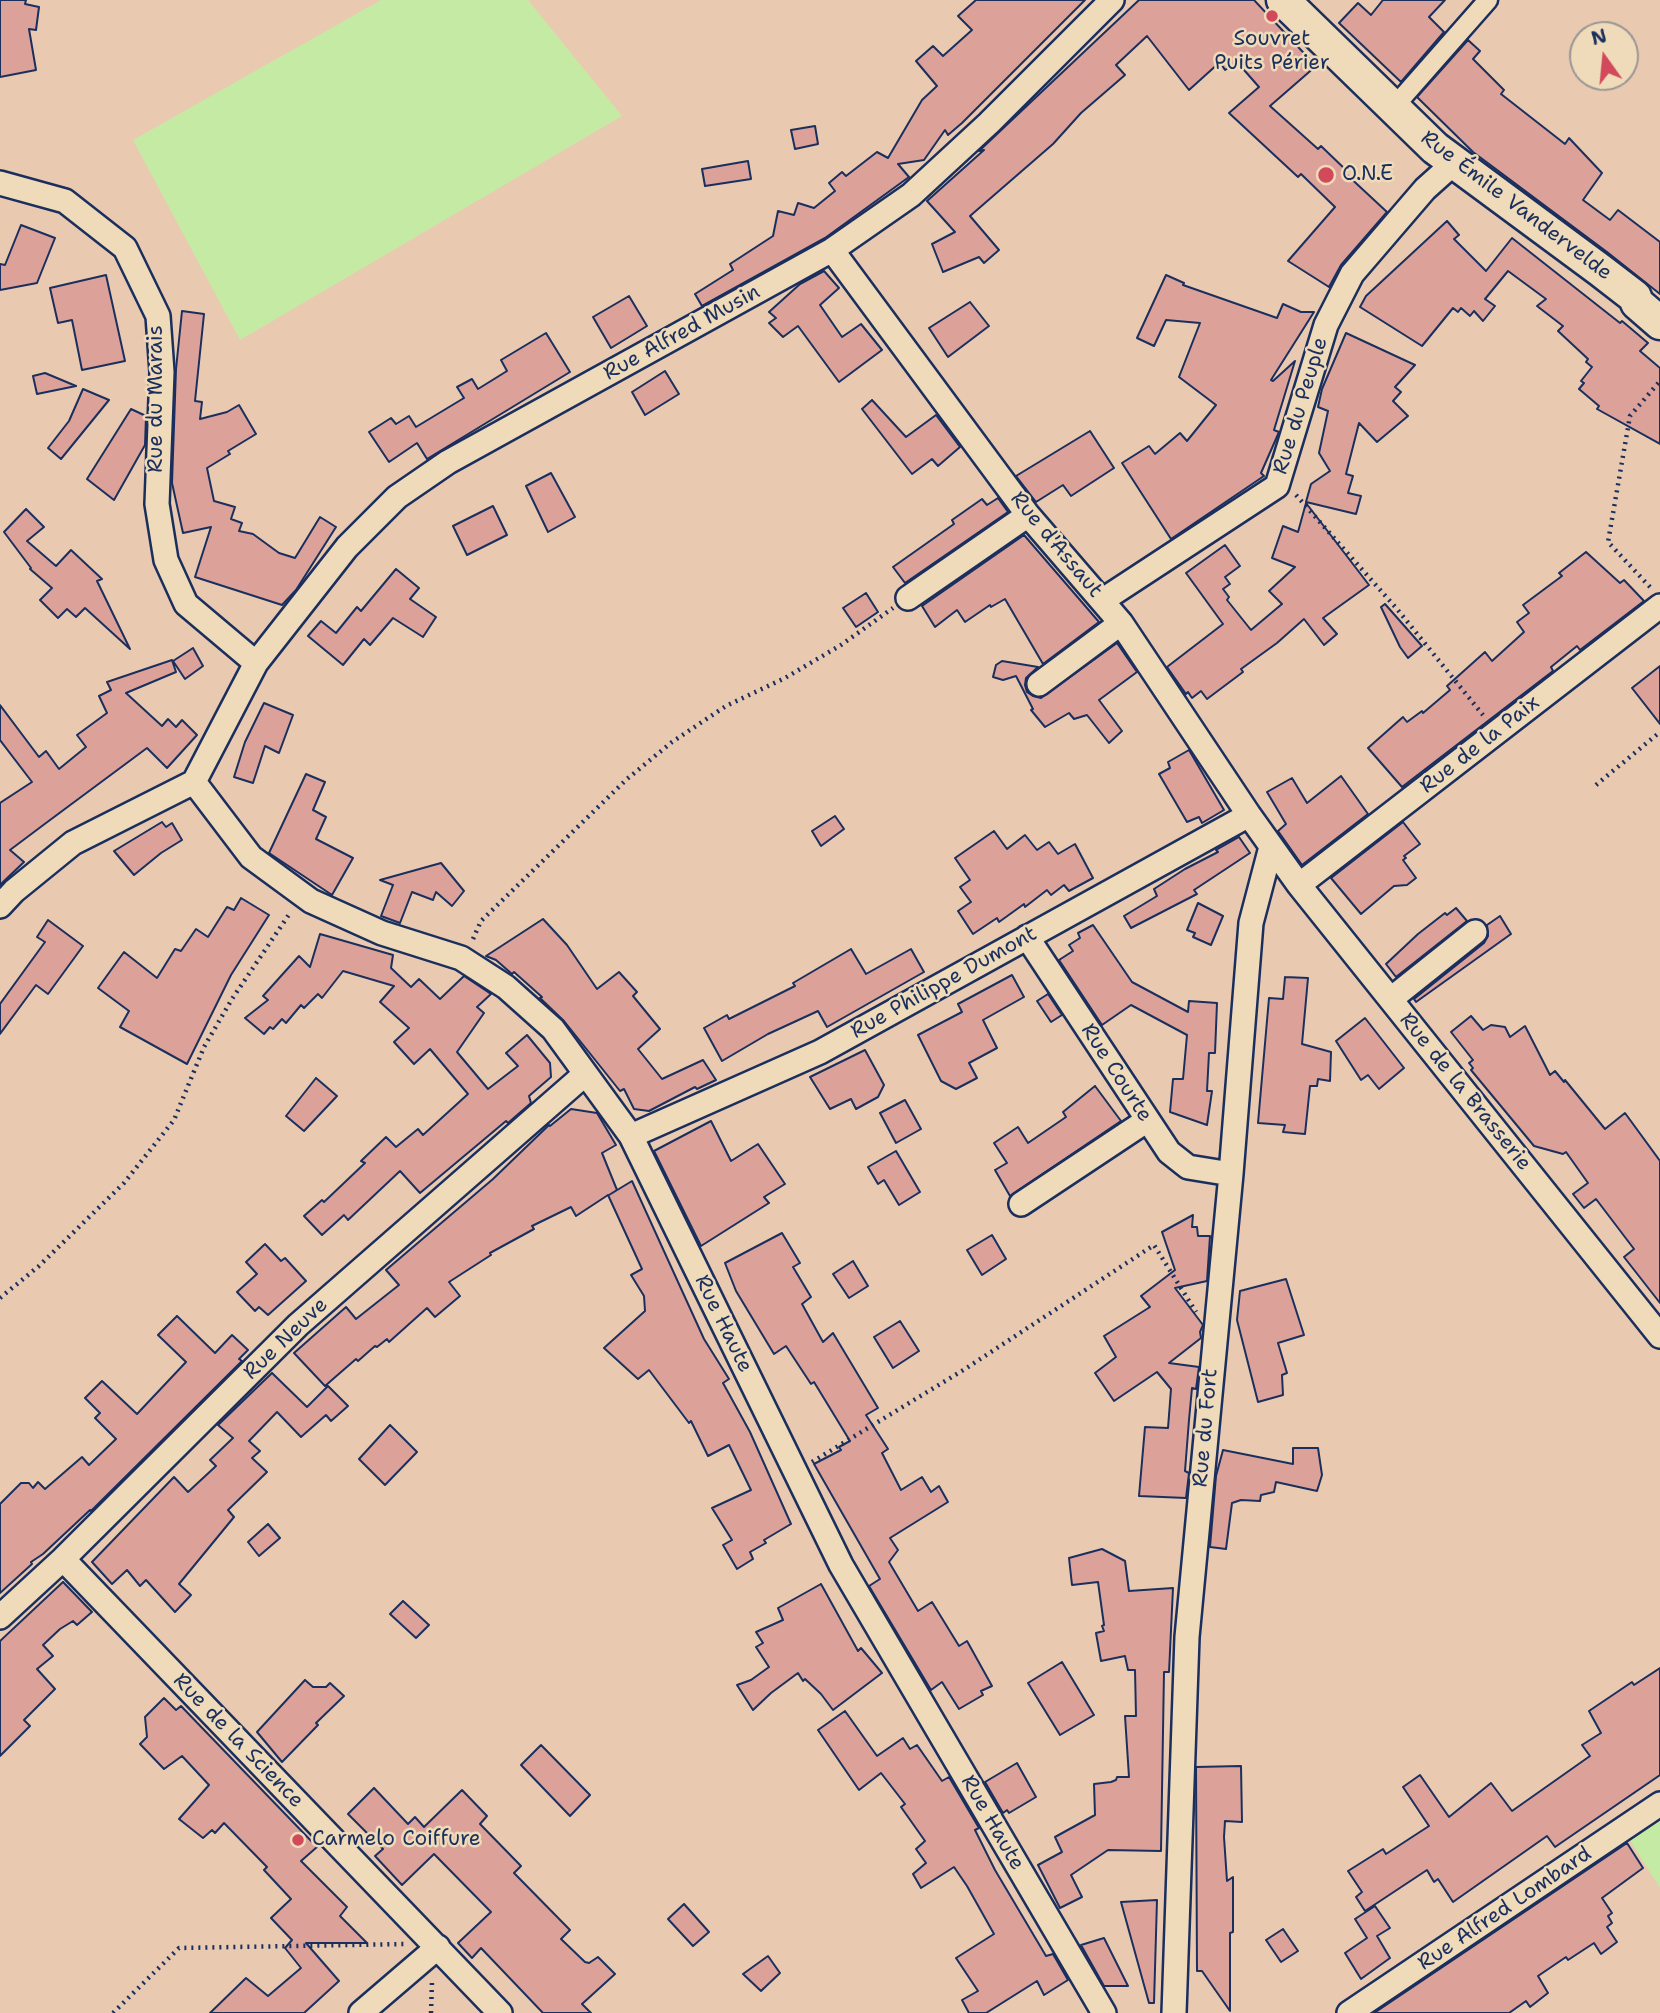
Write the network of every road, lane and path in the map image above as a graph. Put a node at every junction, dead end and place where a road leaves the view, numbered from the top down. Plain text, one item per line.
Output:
1 (1112, 0) edge
2 (1283, 0) edge
3 (1488, 0) edge
4 (1393, 108) junction
5 (1454, 163) junction
6 (0, 183) edge
7 (832, 250) junction
8 (1660, 323) edge
9 (1660, 381) edge
10 (1277, 486) junction
11 (1028, 515) junction
12 (1656, 597) edge
13 (908, 598) joint
14 (1103, 600) junction
15 (1122, 623) junction
16 (256, 663) junction
17 (1039, 684) dead end
18 (1497, 732) junction
19 (1660, 732) edge
20 (194, 782) junction
21 (1596, 785) dead end
22 (1249, 815) junction
23 (1271, 847) junction
24 (1299, 885) junction
25 (303, 896) junction
26 (0, 906) edge
27 (1475, 932) dead end
28 (1027, 937) junction
29 (467, 961) junction
30 (1391, 999) junction
31 (584, 1075) junction
32 (1146, 1121) junction
33 (631, 1136) junction
34 (1231, 1174) junction
35 (1021, 1204) dead end
36 (0, 1298) edge
37 (1216, 1329) junction
38 (1660, 1336) edge
39 (796, 1472) junction
40 (63, 1559) junction
41 (0, 1617) edge
42 (1660, 1804) edge
43 (432, 1954) junction
44 (113, 2013) edge
45 (361, 2013) edge
46 (431, 2013) edge
47 (500, 2013) edge
48 (1104, 2013) edge
49 (1174, 2013) edge
50 (1349, 2013) edge

1 - 7 street, Rue Alfred Musin
2 - 4 main road, Rue Émile Vandervelde
3 - 4 street
4 - 5 main road, Rue Émile Vandervelde
5 - 8 main road, Rue Émile Vandervelde
5 - 10 street, Rue du Peuple
6 - 16 street, Rue du Marais
7 - 11 street, Rue d'Assaut
7 - 16 street, Rue Alfred Musin
9 - 12 path
10 - 14 street, Rue du Peuple
10 - 18 path
11 - 13 street
11 - 14 street, Rue d'Assaut
12 - 18 street, Rue de la Paix
13 - 29 path
14 - 15 street, Rue d'Assaut
15 - 17 street
15 - 22 street, Rue d'Assaut
16 - 20 street, Rue Alfred Musin
18 - 24 street, Rue de la Paix
19 - 21 path
20 - 25 street, Rue Haute
20 - 26 street
22 - 23 street, Rue d'Assaut
22 - 28 street, Rue Philippe Dumont
23 - 24 street, Rue de la Brasserie
23 - 34 street, Rue du Fort
24 - 30 street, Rue de la Brasserie
25 - 29 street, Rue Haute
25 - 36 path
27 - 30 street
28 - 32 street, Rue Courte
28 - 33 street, Rue Philippe Dumont
29 - 31 street, Rue Haute
30 - 38 street, Rue de la Brasserie
31 - 33 street, Rue Haute
31 - 40 street, Rue Neuve
32 - 34 street, Rue Courte
32 - 35 street
33 - 39 street, Rue Haute
34 - 37 street, Rue du Fort
37 - 39 path
37 - 49 street, Rue du Fort
39 - 48 street, Rue Haute
40 - 41 street, Rue Neuve
40 - 43 street, Rue de la Science
42 - 50 street, Rue Alfred Lombard
43 - 44 path
43 - 45 street
43 - 46 path
43 - 47 street, Rue de la Science

